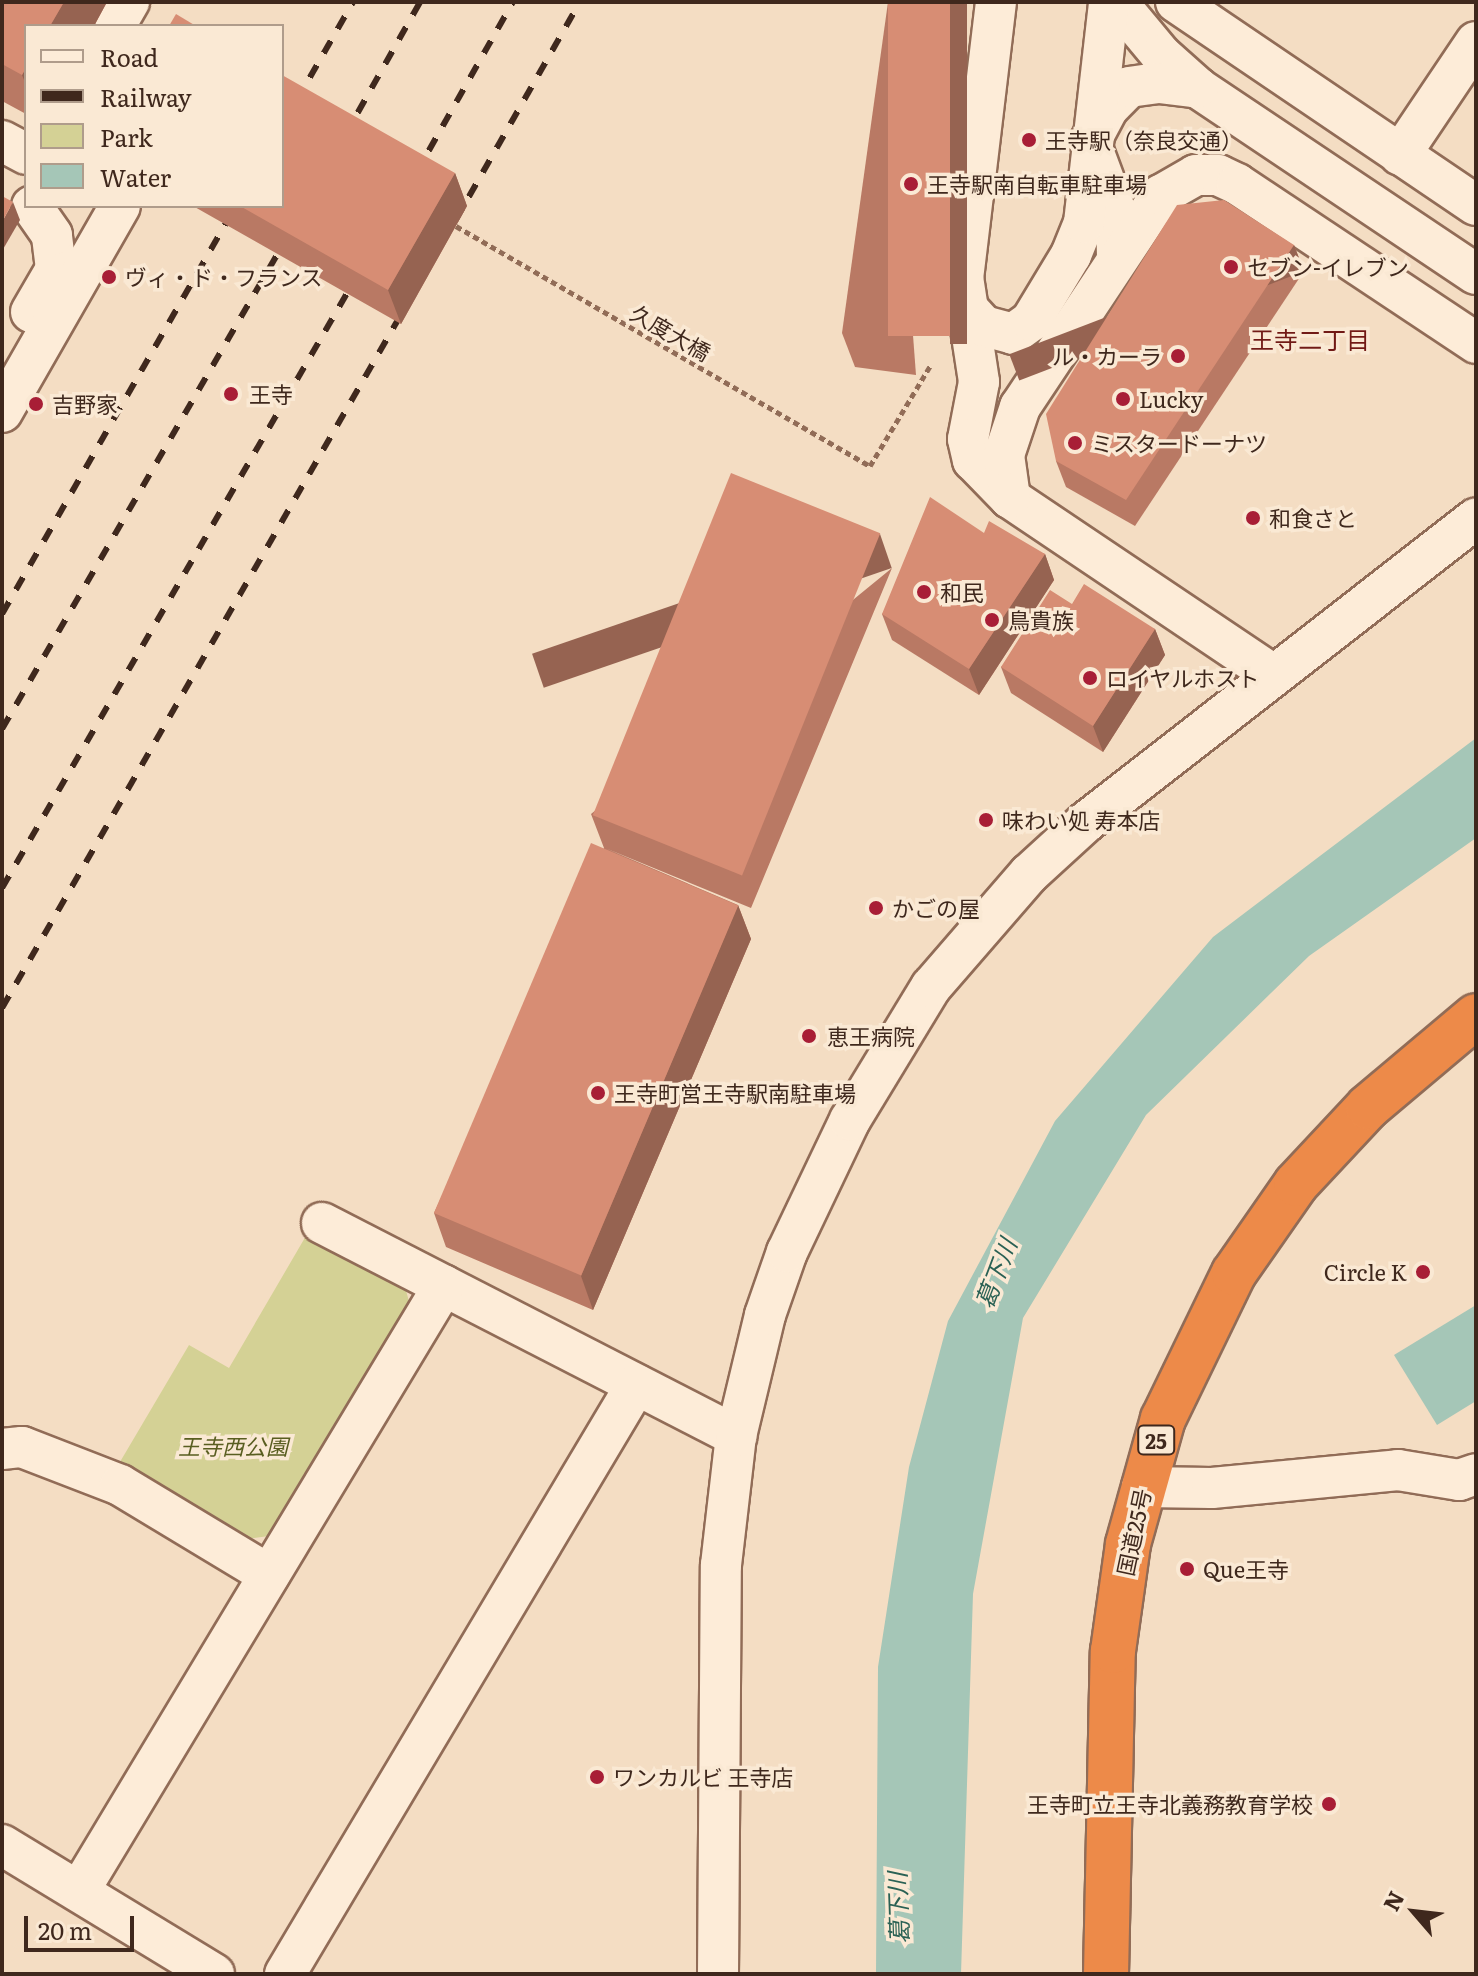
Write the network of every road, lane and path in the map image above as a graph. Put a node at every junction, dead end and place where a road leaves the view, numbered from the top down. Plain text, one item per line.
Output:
1 (129, 2) edge
2 (996, 2) edge
3 (1109, 2) edge
4 (1117, 2) edge
5 (1176, 2) edge
6 (116, 24) edge
7 (1476, 42) edge
8 (1198, 88) junction
9 (2, 141) edge
10 (1090, 142) junction
11 (24, 153) edge
12 (1400, 155) junction
13 (2, 188) edge
14 (24, 201) edge
15 (1476, 205) edge
16 (33, 208) edge
17 (119, 208) edge
18 (456, 226) dead end
19 (1117, 257) junction
20 (1476, 274) edge
21 (967, 308) junction
22 (1476, 343) edge
23 (976, 353) junction
24 (1052, 356) junction
25 (2, 363) edge
26 (930, 366) dead end
27 (2, 412) edge
28 (1010, 498) junction
29 (1476, 518) edge
30 (1273, 675) junction
31 (1476, 1016) edge
32 (322, 1223) dead end
33 (444, 1285) junction
34 (636, 1385) junction
35 (736, 1436) junction
36 (2, 1449) edge
37 (1476, 1474) edge
38 (1142, 1487) junction
39 (269, 1575) junction
40 (2, 1845) edge
41 (79, 1891) junction
42 (214, 1974) edge
43 (285, 1974) edge
44 (718, 1974) edge
45 (1106, 1974) edge

1 - 6 street
2 - 21 street
3 - 10 street
4 - 8 street
5 - 12 street
7 - 12 street
8 - 10 street
8 - 20 street
9 - 11 street
10 - 19 street
10 - 21 street
12 - 15 street
13 - 14 street
16 - 25 street
17 - 27 street
18 - 26 path, 久度大橋
19 - 22 street
19 - 24 street
21 - 23 street
23 - 24 street
23 - 28 street
24 - 28 street
28 - 30 street
29 - 30 street
30 - 35 street
31 - 38 highway, 国道25号 / 25
32 - 33 street
33 - 34 street
33 - 39 street
34 - 35 street
34 - 43 street
35 - 44 street
36 - 39 street
37 - 38 street
38 - 45 highway, 国道25号 / 25
39 - 41 street
40 - 41 street
41 - 42 street

